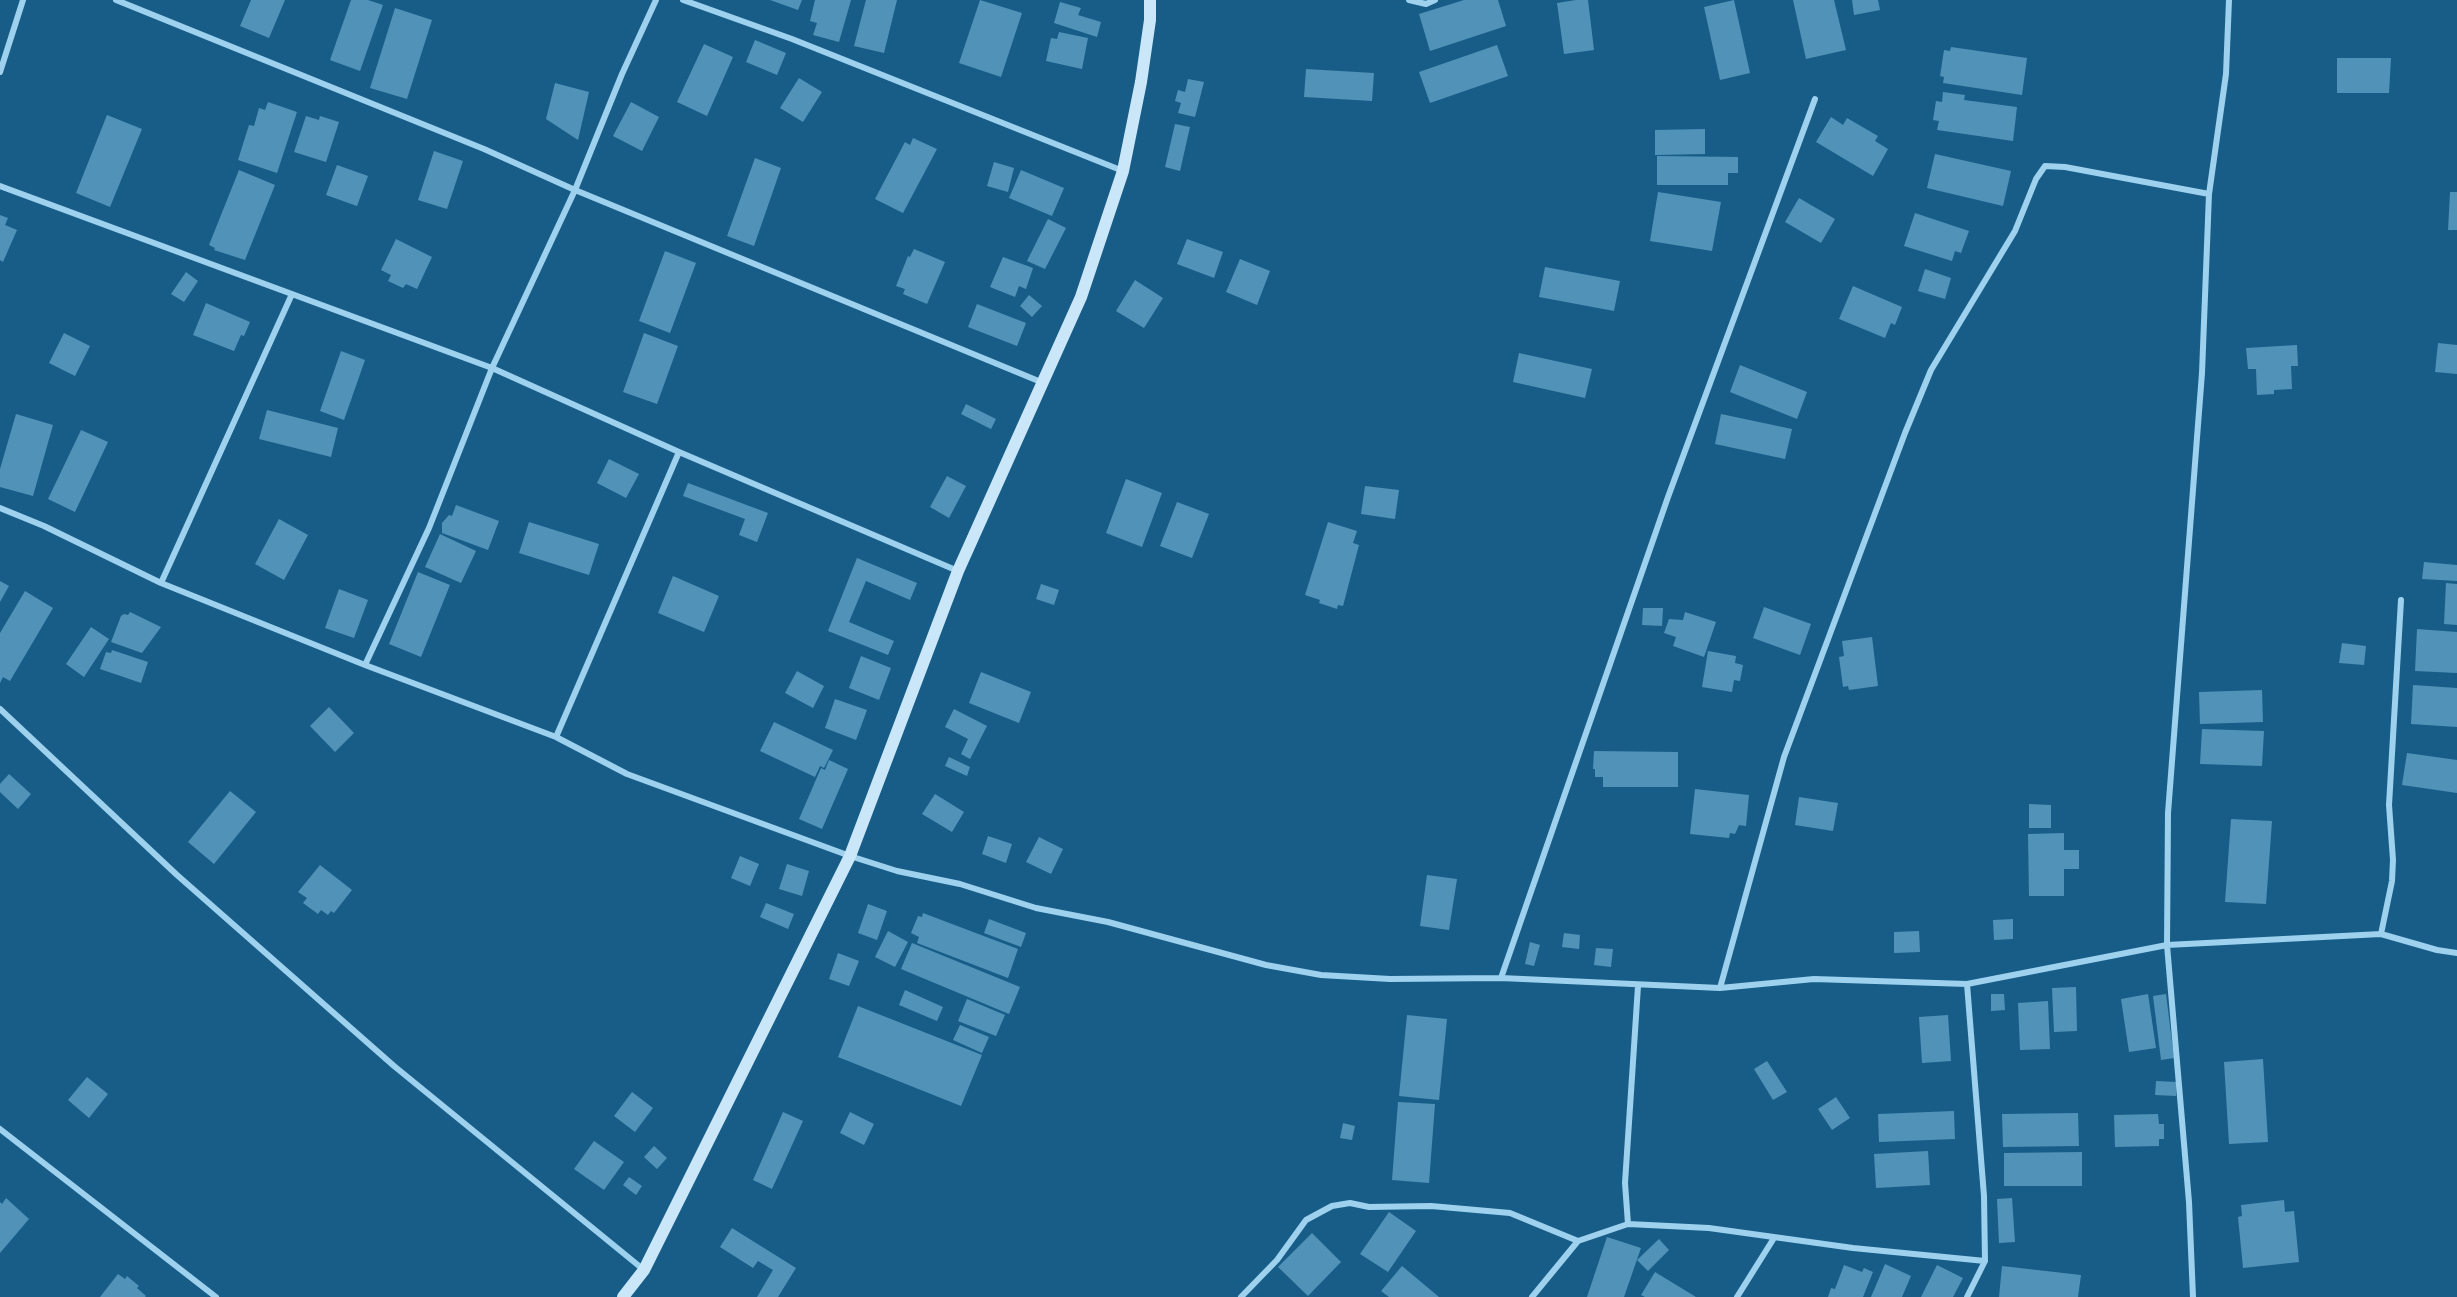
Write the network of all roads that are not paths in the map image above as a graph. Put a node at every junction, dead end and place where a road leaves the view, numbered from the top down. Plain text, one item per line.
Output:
1 (23, 0) edge
2 (116, 0) edge
3 (656, 0) edge
4 (683, 0) edge
5 (1150, 0) edge
6 (1409, 0) edge
7 (1435, 0) edge
8 (2229, 0) edge
9 (0, 72) edge
10 (1815, 99) dead end
11 (1123, 171) junction
12 (0, 186) edge
13 (575, 190) junction
14 (2209, 194) junction
15 (291, 294) junction
16 (492, 368) junction
17 (1041, 382) junction
18 (679, 452) junction
19 (0, 508) edge
20 (958, 571) junction
21 (161, 583) junction
22 (2401, 600) dead end
23 (365, 665) junction
24 (0, 709) edge
25 (556, 737) junction
26 (850, 856) junction
27 (2381, 934) junction
28 (2167, 945) junction
29 (2457, 953) edge
30 (1501, 978) junction
31 (1966, 984) junction
32 (1638, 986) junction
33 (1720, 988) junction
34 (0, 1129) edge
35 (1628, 1224) junction
36 (1774, 1238) junction
37 (1578, 1241) junction
38 (1985, 1261) junction
39 (644, 1270) junction
40 (216, 1297) edge
41 (623, 1297) edge
42 (1240, 1297) edge
43 (1532, 1297) edge
44 (1737, 1297) edge
45 (1967, 1297) edge
46 (2193, 1297) edge

1 - 9 street
2 - 13 street
3 - 13 street
4 - 11 street
5 - 11 street
6 - 7 street
8 - 14 street
10 - 30 street
11 - 17 street
12 - 15 street
13 - 16 street
13 - 17 street
14 - 28 street
14 - 33 street
15 - 16 street
15 - 21 street
16 - 18 street
16 - 23 street
17 - 20 street
18 - 20 street
18 - 25 street
19 - 21 street
20 - 26 street
21 - 23 street
22 - 27 street
23 - 25 street
24 - 39 street
25 - 26 street
26 - 30 street
26 - 39 street
27 - 28 street
27 - 29 street
28 - 31 street
28 - 46 street
30 - 32 street
31 - 33 street
31 - 38 street
32 - 33 street
32 - 35 street
34 - 40 street
35 - 36 street
35 - 37 street
36 - 38 street
36 - 44 street
37 - 42 street
37 - 43 street
38 - 45 street
39 - 41 street

